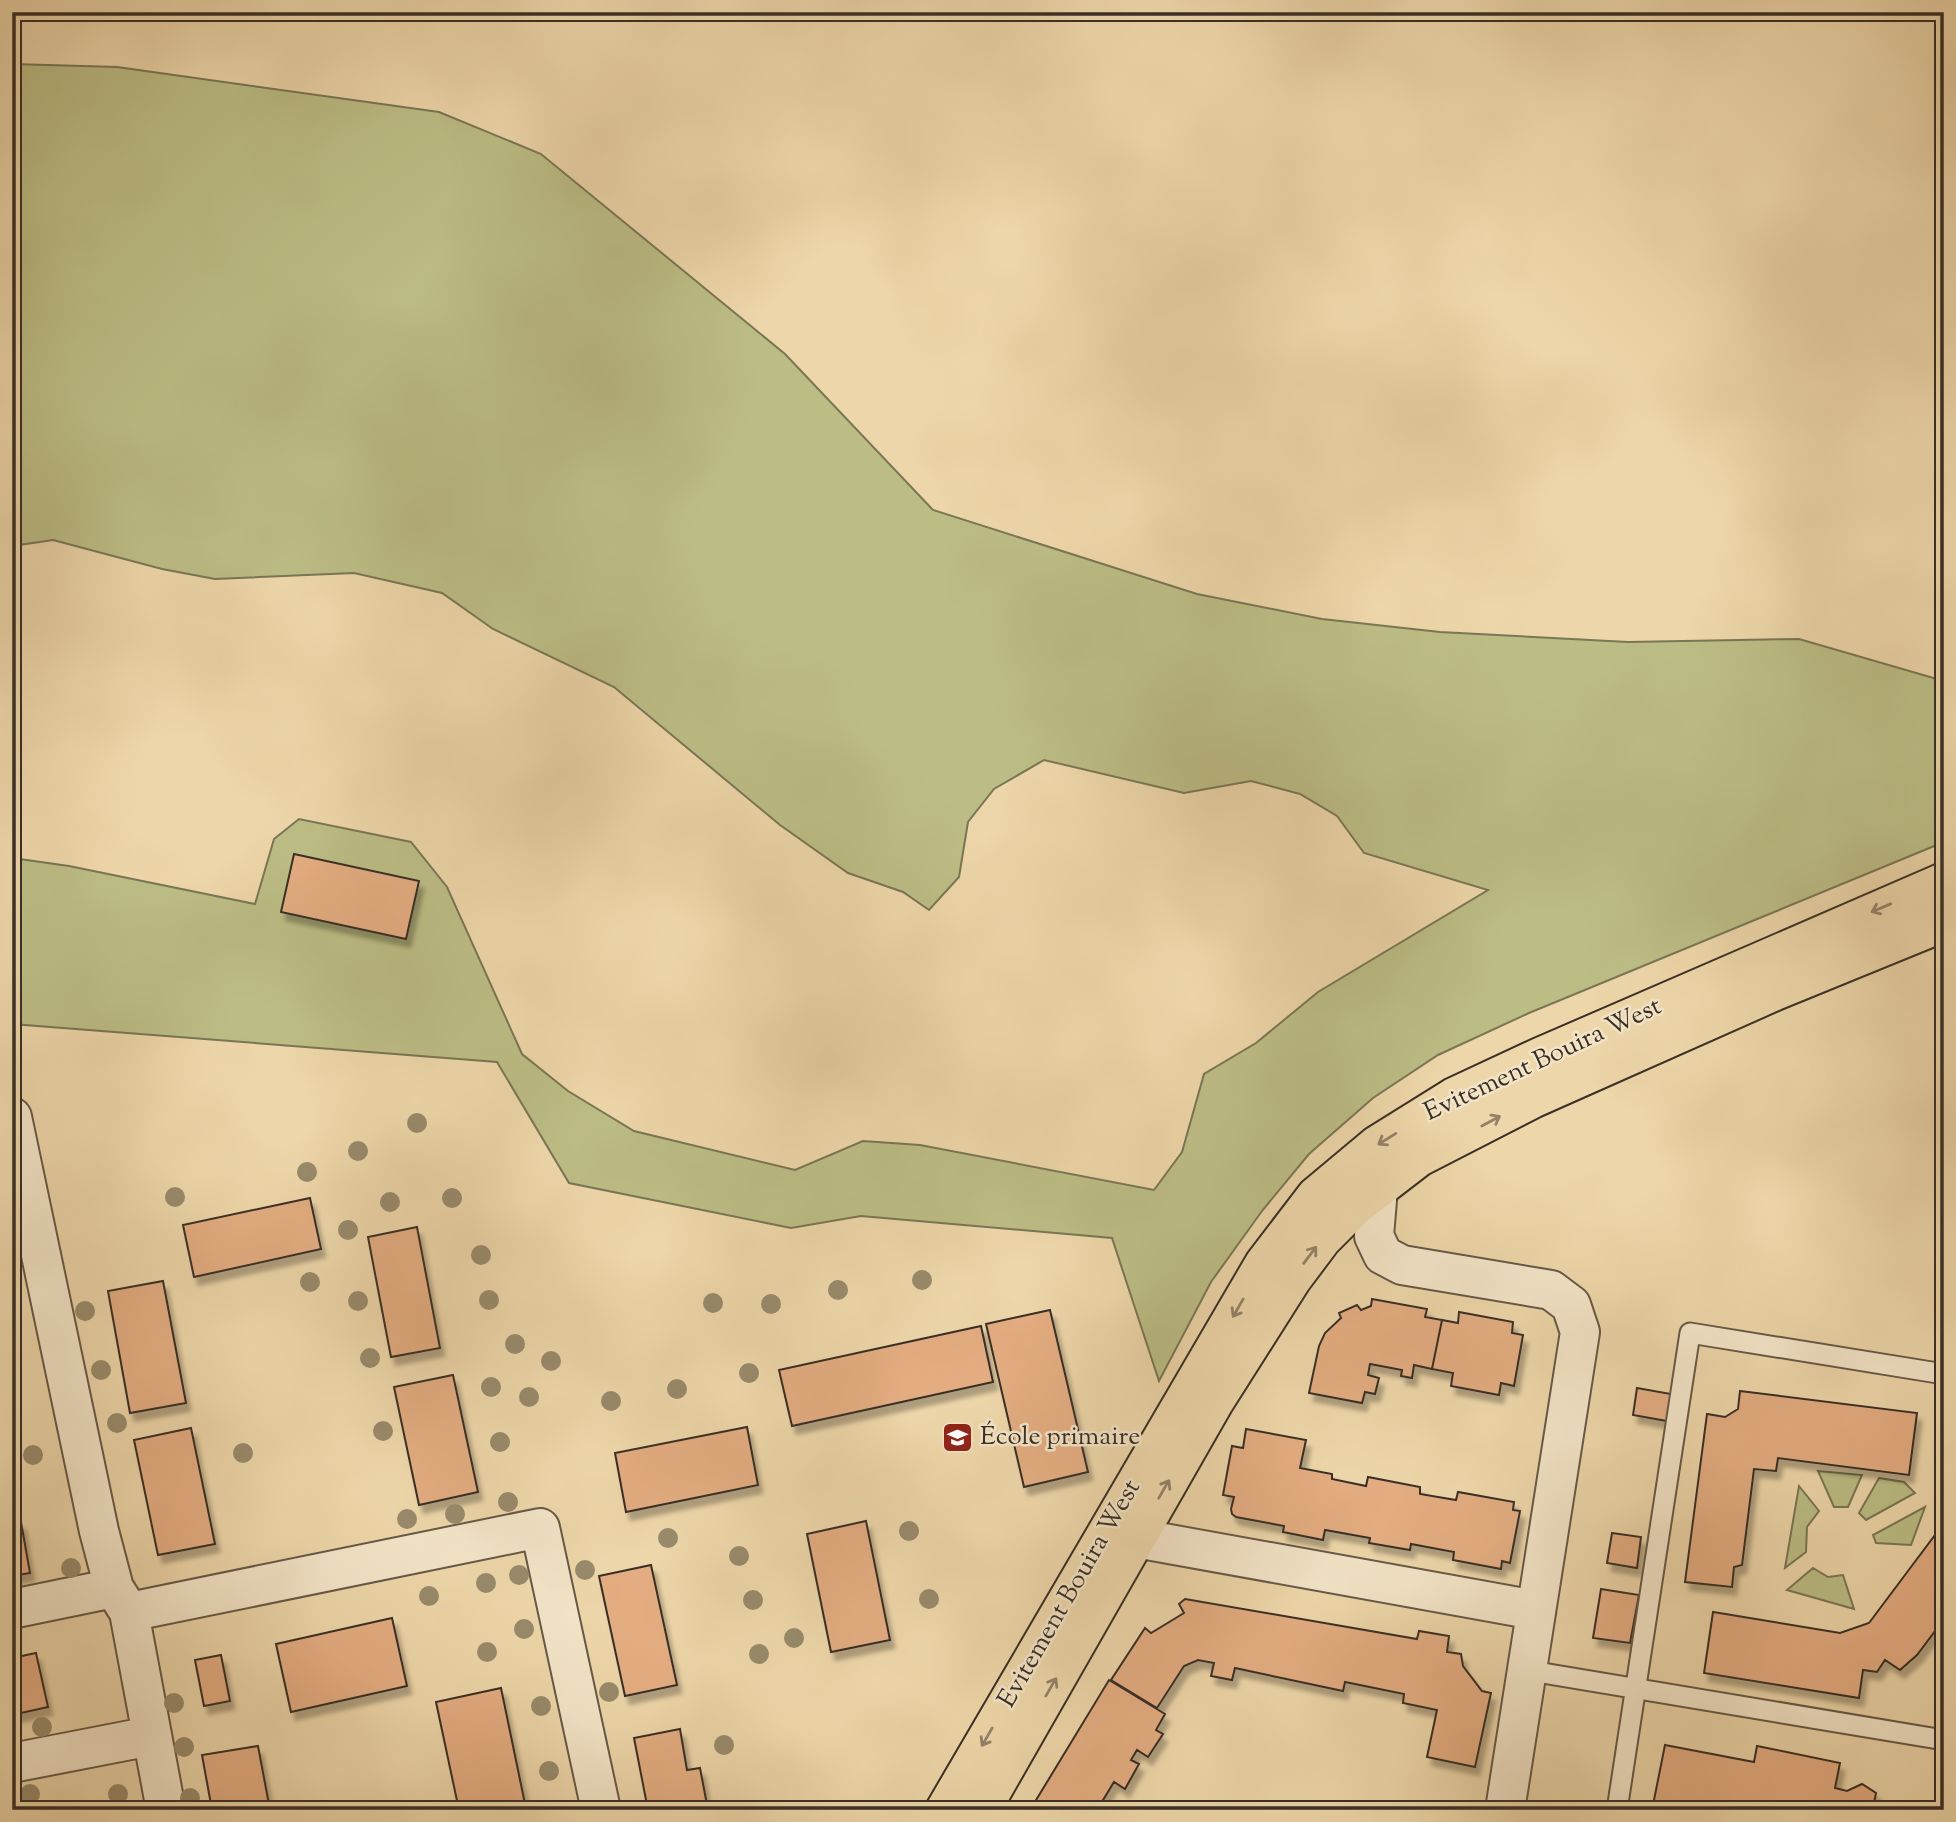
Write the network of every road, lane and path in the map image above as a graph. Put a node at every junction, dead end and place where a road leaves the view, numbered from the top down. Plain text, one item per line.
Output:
1 (1944, 882) edge
2 (1944, 922) edge
3 (12, 1117) edge
4 (1378, 1188) junction
5 (1944, 1374) edge
6 (1136, 1538) junction
7 (121, 1600) junction
8 (12, 1609) edge
9 (1535, 1610) junction
10 (1525, 1670) junction
11 (1637, 1689) junction
12 (151, 1736) junction
13 (1944, 1740) edge
14 (12, 1762) edge
15 (166, 1810) edge
16 (601, 1810) edge
17 (945, 1810) edge
18 (981, 1810) edge
19 (1505, 1810) edge
20 (1617, 1810) edge

1 -> 17 highway, Evitement Bouira West
4 -> 2 highway, Evitement Bouira West
3 - 7 street
6 -> 4 highway, Evitement Bouira West
4 - 9 street
5 - 11 lane
6 - 9 street
18 -> 6 highway, Evitement Bouira West
7 - 8 street
7 - 12 street
7 - 16 street
9 - 10 street
10 - 11 lane
10 - 19 street
11 - 13 lane
11 - 20 lane
12 - 14 street
12 - 15 street

